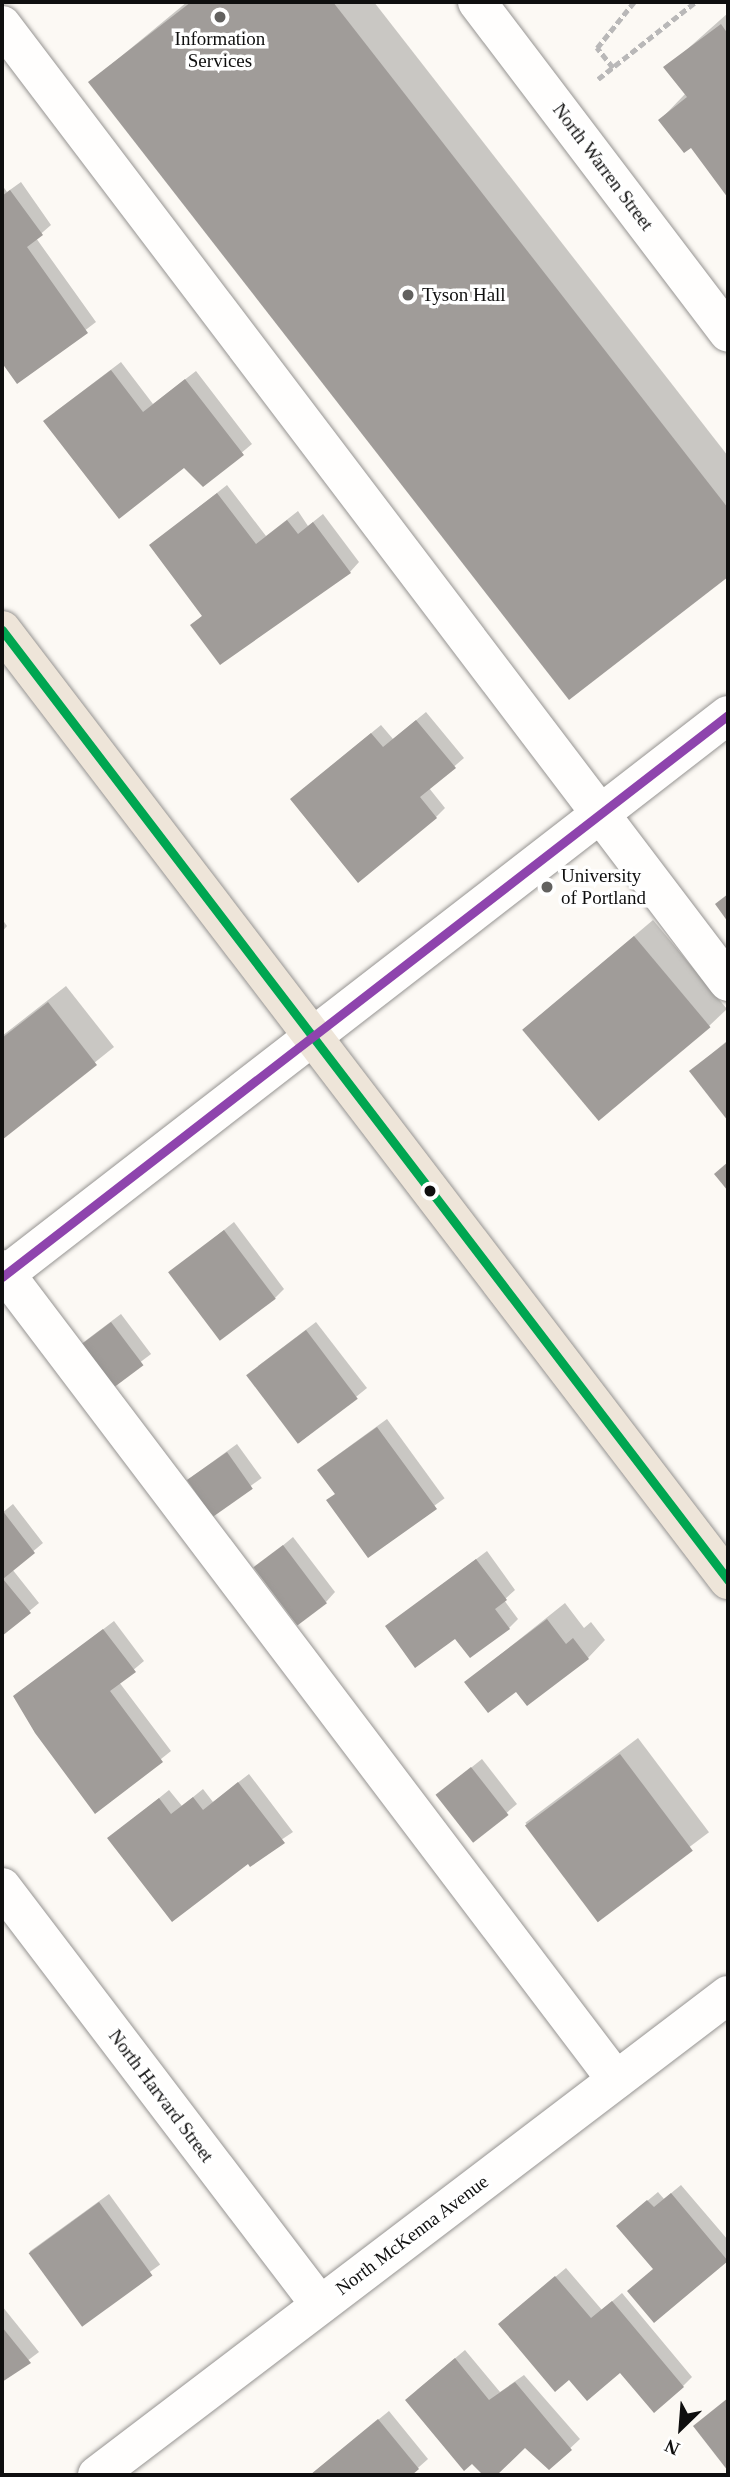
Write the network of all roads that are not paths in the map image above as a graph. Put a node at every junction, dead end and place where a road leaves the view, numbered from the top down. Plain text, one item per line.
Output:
1 (7, 2) edge
2 (477, 2) edge
3 (2, 6) edge
4 (2, 25) edge
5 (728, 333) edge
6 (2, 630) edge
7 (728, 715) edge
8 (600, 815) junction
9 (728, 982) edge
10 (314, 1038) junction
11 (3, 1274) edge
12 (728, 1580) edge
13 (2, 1887) edge
14 (728, 1995) edge
15 (616, 2080) junction
16 (320, 2305) junction
17 (97, 2475) edge

1 - 3 street
2 - 5 street, North Warren Street
4 - 8 street
6 - 10 main road
7 - 8 street
8 - 9 street
8 - 10 street
10 - 11 street
10 - 12 main road
11 - 15 street
13 - 16 street, North Harvard Street
14 - 15 street, North McKenna Avenue
15 - 16 street, North McKenna Avenue
16 - 17 street, North McKenna Avenue

